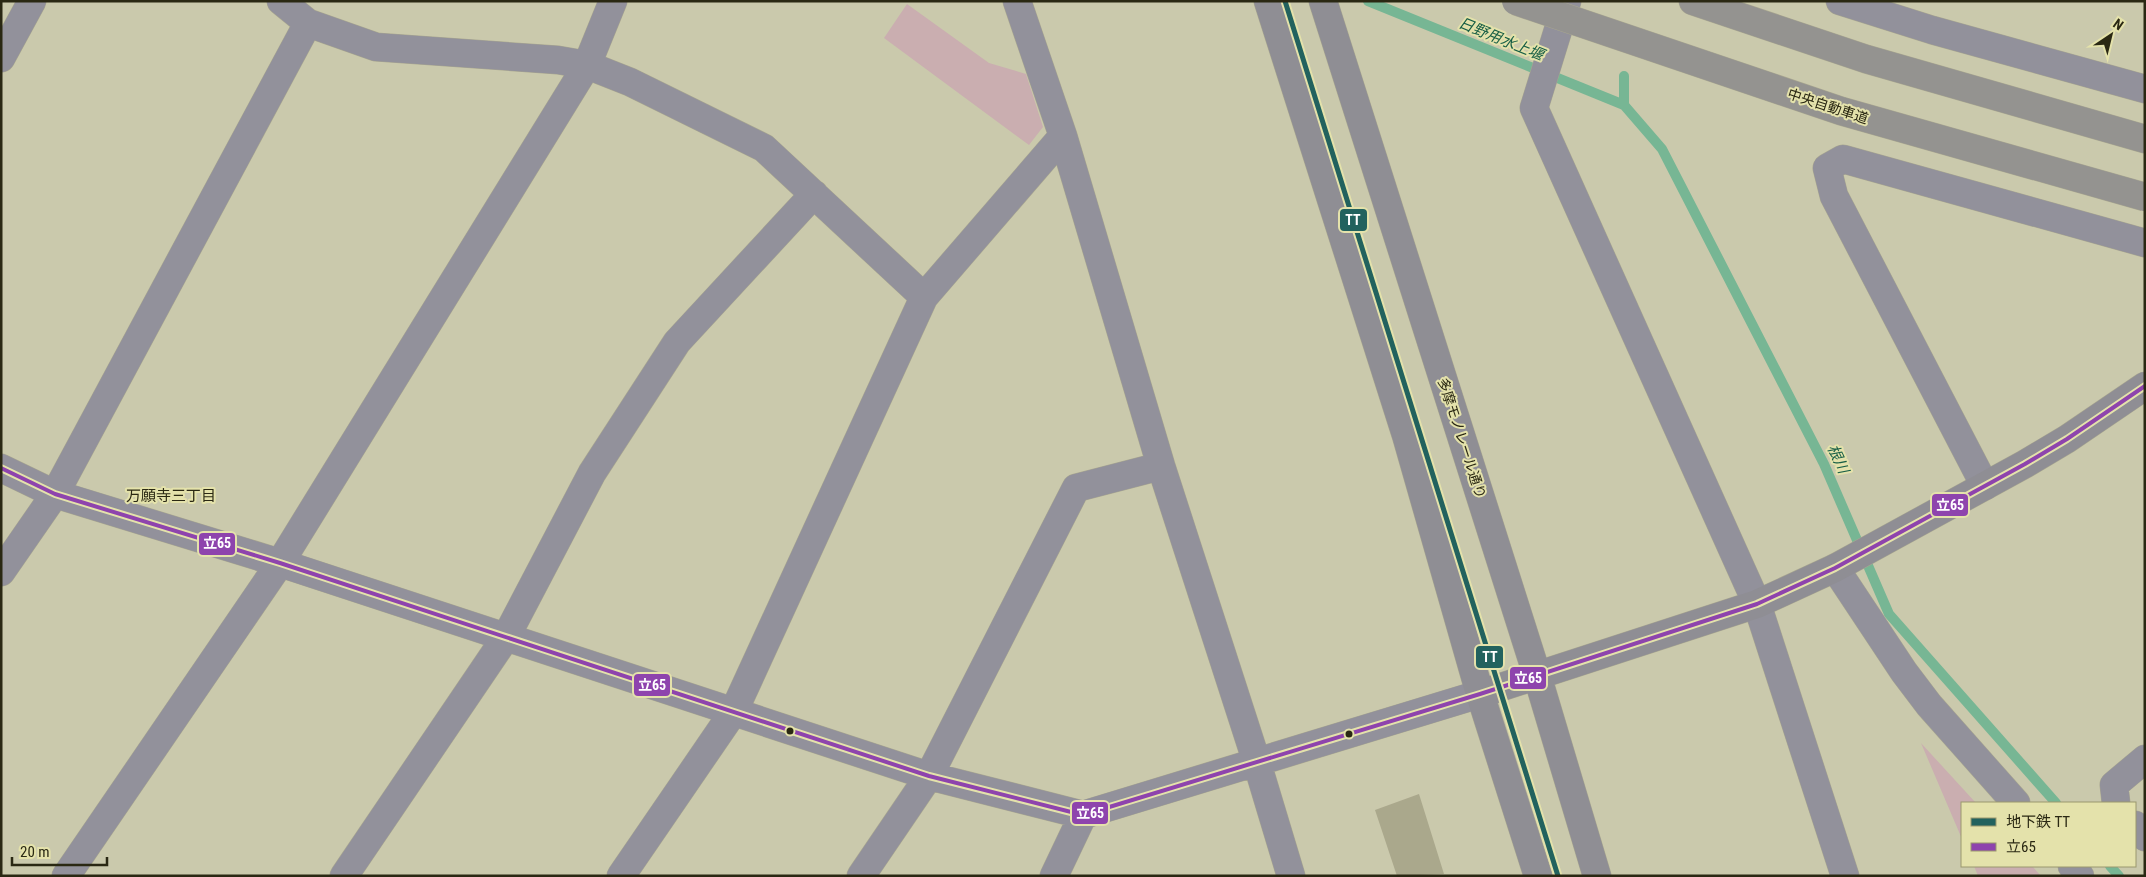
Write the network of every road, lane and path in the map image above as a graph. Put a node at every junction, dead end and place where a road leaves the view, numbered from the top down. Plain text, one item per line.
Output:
1 (32, 1) edge
2 (281, 1) edge
3 (613, 1) edge
4 (1017, 1) edge
5 (1268, 1) edge
6 (1323, 1) edge
7 (1516, 1) edge
8 (1567, 1) edge
9 (1693, 1) edge
10 (1840, 1) edge
11 (308, 23) junction
12 (1, 58) edge
13 (587, 66) junction
14 (2145, 89) edge
15 (1063, 136) junction
16 (2145, 139) edge
17 (814, 194) junction
18 (2145, 197) edge
19 (2145, 243) edge
20 (924, 297) junction
21 (2145, 386) edge
22 (1161, 466) junction
23 (1, 468) edge
24 (1985, 486) junction
25 (55, 494) junction
26 (280, 563) junction
27 (1843, 563) junction
28 (1, 572) edge
29 (1757, 604) junction
30 (506, 637) junction
31 (1537, 675) junction
32 (1480, 694) junction
33 (734, 711) junction
34 (2145, 759) edge
35 (1257, 763) junction
36 (929, 776) junction
37 (2015, 802) edge
38 (2116, 802) edge
39 (1082, 815) junction
40 (2136, 826) edge
41 (2145, 837) edge
42 (66, 876) edge
43 (344, 876) edge
44 (621, 876) edge
45 (861, 876) edge
46 (1054, 876) edge
47 (1291, 876) edge
48 (1538, 876) edge
49 (1597, 876) edge
50 (1845, 876) edge

1 - 12 street
2 - 11 street
3 - 13 street
4 - 15 street
5 - 32 main road
6 - 31 main road, 多摩モノレール通り
7 - 18 highway, 中央自動車道, bridge
8 - 29 street
9 - 16 highway
10 - 14 street
11 - 13 street
11 - 25 street
13 - 17 street
13 - 26 street
15 - 20 street
15 - 22 street
17 - 20 street
17 - 30 street
19 - 24 street
20 - 33 street
21 - 24 main road
22 - 35 street
22 - 36 street
23 - 25 street
24 - 27 main road
25 - 26 street
25 - 28 street
26 - 30 street
26 - 42 street
27 - 29 main road
27 - 37 street
29 - 31 main road
29 - 50 street
30 - 33 street
30 - 43 street
31 - 32 main road
31 - 49 main road, 多摩モノレール通り
32 - 35 street
32 - 48 main road
33 - 36 street
33 - 44 street
34 - 38 street
35 - 39 street
35 - 47 street
36 - 39 street
36 - 45 street
39 - 46 street
40 - 41 street

